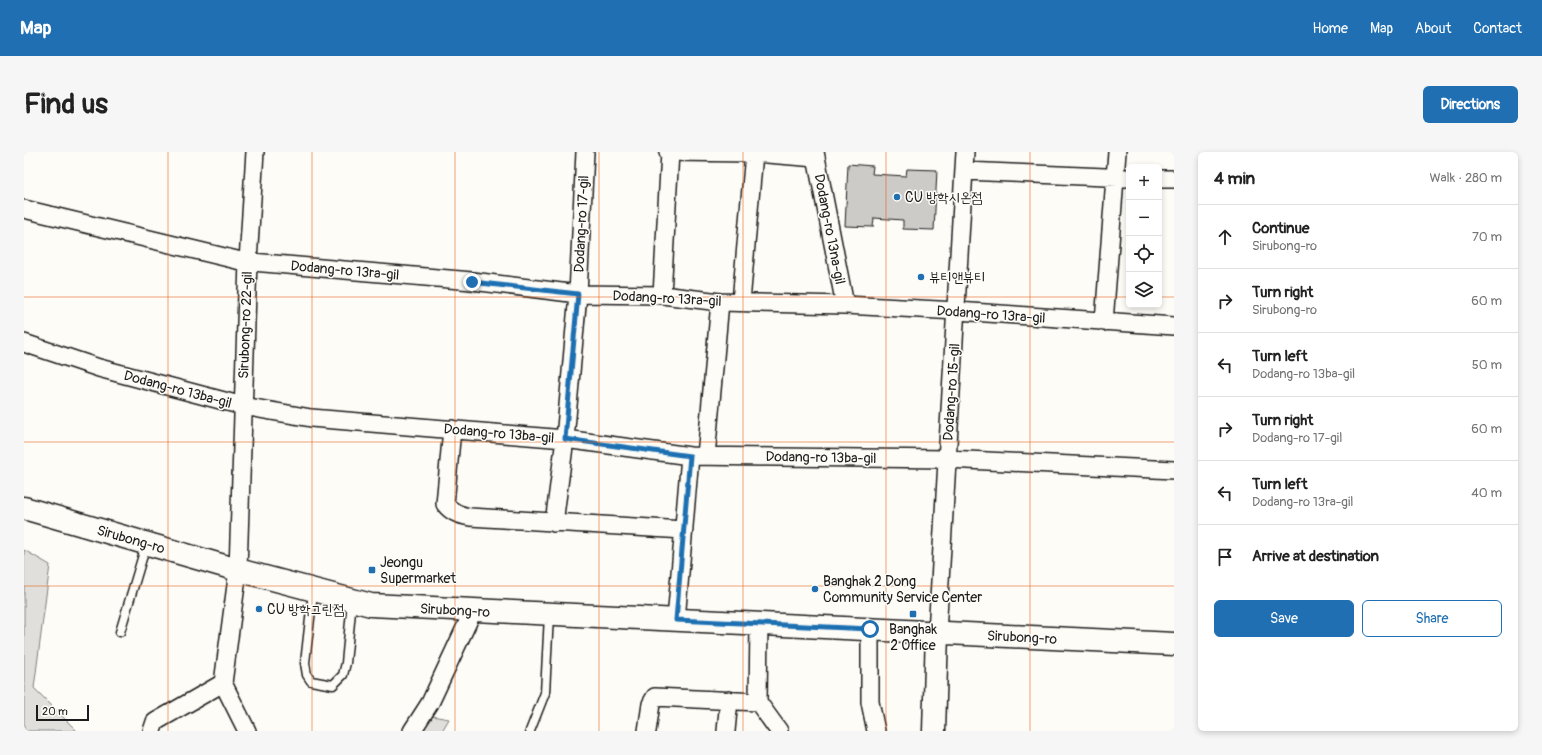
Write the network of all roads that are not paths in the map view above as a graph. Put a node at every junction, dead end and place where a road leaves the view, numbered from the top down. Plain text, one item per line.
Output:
1 (255, 152) edge
2 (585, 152) edge
3 (669, 152) edge
4 (965, 152) edge
5 (1117, 152) edge
6 (754, 153) junction
7 (816, 155) edge
8 (964, 171) junction
9 (1122, 177) edge
10 (1162, 179) edge
11 (1174, 180) edge
12 (24, 209) edge
13 (248, 261) junction
14 (578, 294) junction
15 (662, 295) junction
16 (720, 302) junction
17 (741, 302) junction
18 (844, 306) junction
19 (957, 311) junction
20 (1104, 322) junction
21 (1174, 326) edge
22 (24, 343) edge
23 (243, 406) junction
24 (452, 429) junction
25 (565, 439) junction
26 (698, 456) junction
27 (947, 459) junction
28 (1174, 470) edge
29 (24, 508) edge
30 (554, 523) junction
31 (684, 530) junction
32 (146, 544) junction
33 (238, 570) junction
34 (314, 590) junction
35 (353, 600) junction
36 (473, 610) junction
37 (549, 614) junction
38 (676, 620) junction
39 (759, 623) junction
40 (870, 629) junction
41 (120, 632) dead end
42 (937, 633) junction
43 (1174, 644) edge
44 (223, 684) junction
45 (729, 700) junction
46 (758, 702) junction
47 (152, 731) edge
48 (247, 731) edge
49 (412, 731) edge
50 (530, 731) edge
51 (648, 731) edge
52 (726, 731) edge
53 (779, 731) edge
54 (876, 731) edge
55 (934, 731) edge

1 - 13 street, Sirubong-ro 22-gil
2 - 14 street, Dodang-ro 17-gil
3 - 6 street
3 - 15 street
4 - 8 street, Dodang-ro 15-gil
5 - 9 street
6 - 7 street
6 - 17 street
7 - 18 street, Dodang-ro 13na-gil
8 - 9 street
8 - 19 street, Dodang-ro 15-gil
9 - 20 street
10 - 11 street
12 - 13 street, Dodang-ro 13ra-gil
13 - 14 street, Dodang-ro 13ra-gil
13 - 23 street, Sirubong-ro 22-gil
14 - 15 street, Dodang-ro 13ra-gil
14 - 25 street, Dodang-ro 17-gil
15 - 16 street, Dodang-ro 13ra-gil
16 - 17 street, Dodang-ro 13ra-gil
16 - 26 street
17 - 18 street, Dodang-ro 13ra-gil
18 - 19 street, Dodang-ro 13ra-gil
19 - 20 street, Dodang-ro 13ra-gil
19 - 27 street, Dodang-ro 15-gil
20 - 21 street, Dodang-ro 13ra-gil
22 - 23 street, Dodang-ro 13ba-gil
23 - 24 street, Dodang-ro 13ba-gil
23 - 33 street, Sirubong-ro 22-gil
24 - 25 street, Dodang-ro 13ba-gil
24 - 30 street
25 - 26 street, Dodang-ro 13ba-gil
25 - 30 street, Dodang-ro 17-gil
26 - 27 street, Dodang-ro 13ba-gil
26 - 31 street
27 - 28 street, Dodang-ro 13ba-gil
27 - 42 street, Dodang-ro 15-gil
29 - 32 street, Sirubong-ro
30 - 31 street
31 - 38 street
32 - 33 street, Sirubong-ro
32 - 41 lane
33 - 34 street, Sirubong-ro
33 - 44 street
34 - 35 street, Sirubong-ro
34 - 35 lane
35 - 36 street, Sirubong-ro
36 - 37 street, Sirubong-ro
36 - 49 street
37 - 38 street, Sirubong-ro
37 - 50 lane
38 - 39 street, Sirubong-ro
39 - 40 street, Sirubong-ro
39 - 46 street
40 - 42 street, Sirubong-ro
40 - 54 street
42 - 43 street, Sirubong-ro
42 - 55 street
44 - 47 street
44 - 48 street
45 - 46 street
45 - 51 street
45 - 52 street
46 - 53 street

